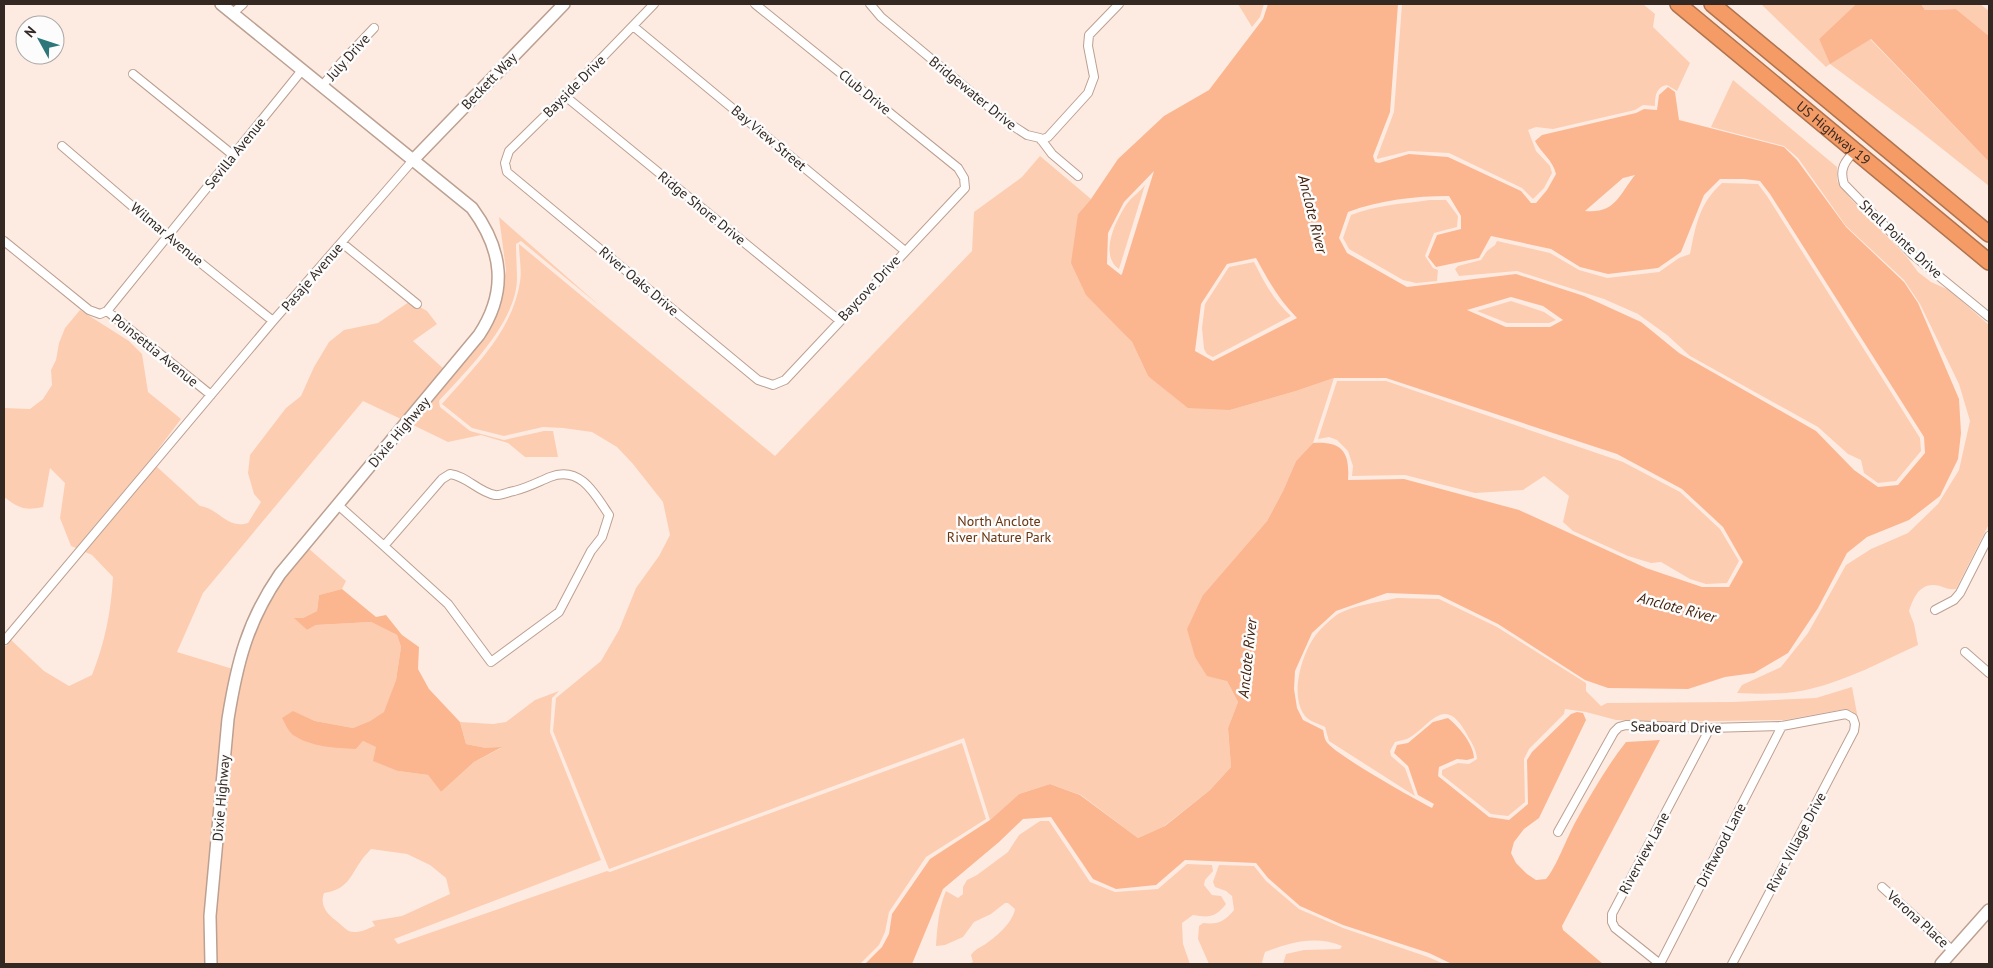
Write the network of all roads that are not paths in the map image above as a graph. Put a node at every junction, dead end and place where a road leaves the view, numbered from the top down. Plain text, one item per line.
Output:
1 (221, 4) edge
2 (243, 4) edge
3 (564, 4) edge
4 (654, 4) edge
5 (755, 4) edge
6 (870, 4) edge
7 (1119, 4) edge
8 (1678, 4) edge
9 (1712, 4) edge
10 (233, 14) junction
11 (633, 26) junction
12 (374, 28) dead end
13 (1717, 36) junction
14 (1755, 40) junction
15 (303, 69) junction
16 (133, 74) dead end
17 (323, 86) junction
18 (565, 96) junction
19 (1041, 140) junction
20 (62, 146) dead end
21 (1855, 151) junction
22 (233, 155) junction
23 (414, 159) junction
24 (507, 172) joint
25 (1078, 176) dead end
26 (965, 188) joint
27 (1989, 234) edge
28 (167, 236) junction
29 (4, 241) edge
30 (342, 243) junction
31 (904, 251) junction
32 (1989, 262) edge
33 (417, 304) dead end
34 (107, 311) junction
35 (1989, 317) edge
36 (839, 320) junction
37 (273, 321) junction
38 (773, 385) joint
39 (211, 395) junction
40 (338, 505) junction
41 (1989, 536) edge
42 (384, 546) junction
43 (1935, 610) dead end
44 (5, 640) edge
45 (1965, 652) dead end
46 (1989, 673) edge
47 (1853, 718) joint
48 (1782, 726) junction
49 (1710, 728) junction
50 (1558, 832) dead end
51 (1882, 887) dead end
52 (1989, 910) edge
53 (1953, 950) junction
54 (211, 964) edge
55 (1660, 964) edge
56 (1732, 964) edge
57 (1941, 964) edge

1 - 10 street, Dixie Highway
2 - 10 street
3 - 23 street, Beckett Way
4 - 11 street, Bayside Drive
5 - 26 street, Club Drive
6 - 19 street, Bridgewater Drive
7 - 19 street
8 - 13 highway, US Highway 19
9 - 14 highway, US Highway 19
10 - 15 street, Dixie Highway
11 - 18 street, Bayside Drive
11 - 31 street, Bay View Street
12 - 17 street, July Drive
13 - 14 highway
13 - 21 highway, US Highway 19
14 - 27 highway, US Highway 19
15 - 17 street, Dixie Highway
15 - 22 street, Sevilla Avenue
16 - 22 street
17 - 23 street, Dixie Highway
18 - 24 street, Bayside Drive
18 - 36 street, Ridge Shore Drive
19 - 25 street, Bridgewater Drive
20 - 28 street, Wilmar Avenue
21 - 32 highway, US Highway 19
21 - 35 street, Shell Pointe Drive
22 - 28 street, Sevilla Avenue
23 - 30 street, Pasaje Avenue
23 - 40 street, Dixie Highway
24 - 38 street, River Oaks Drive
26 - 31 street, Baycove Drive
28 - 34 street
28 - 37 street, Wilmar Avenue
29 - 34 street, Poinsettia Avenue
30 - 33 street
30 - 37 street, Pasaje Avenue
31 - 36 street, Baycove Drive
34 - 39 street, Poinsettia Avenue
36 - 38 street, Baycove Drive
37 - 39 street, Pasaje Avenue
39 - 44 street, Pasaje Avenue
40 - 42 street
40 - 54 street, Dixie Highway
41 - 43 street
42 - 42 street
45 - 46 street
47 - 48 street, Seaboard Drive
47 - 56 street, River Village Drive
48 - 49 street, Seaboard Drive
48 - 55 street, Driftwood Lane
49 - 50 street, Seaboard Drive
49 - 55 street, Riverview Lane
51 - 53 street, Verona Place
52 - 53 street
53 - 57 street

